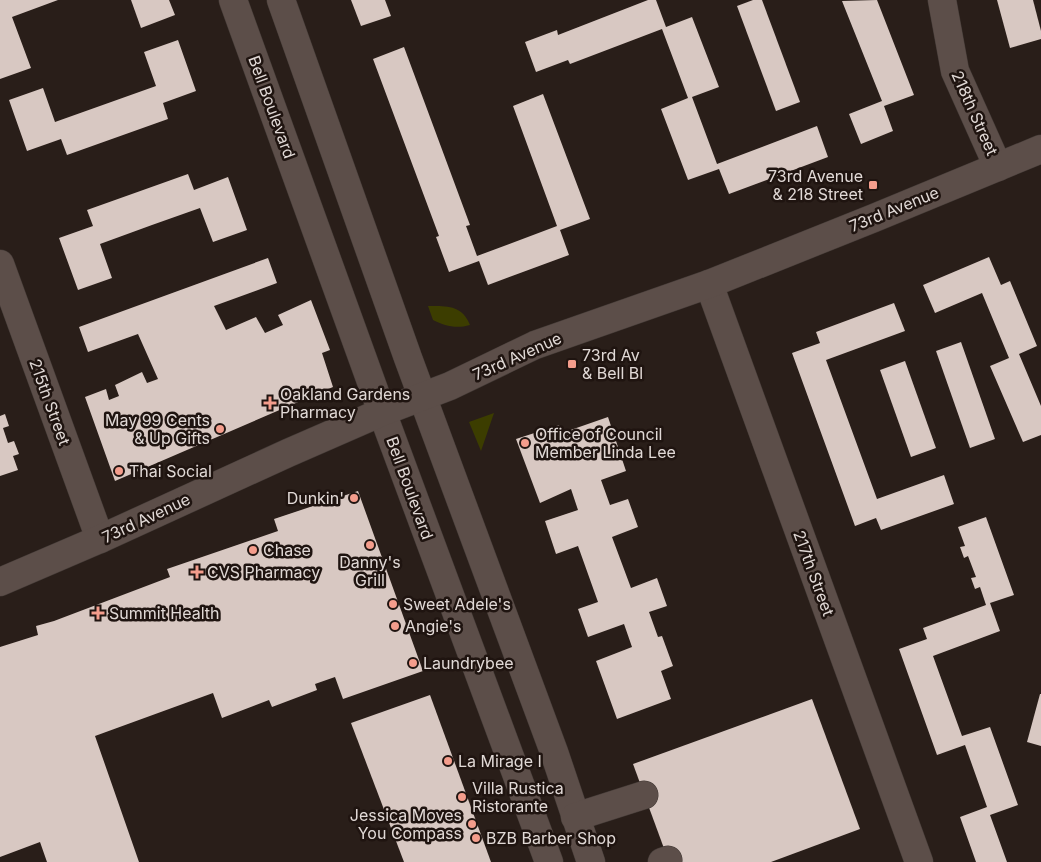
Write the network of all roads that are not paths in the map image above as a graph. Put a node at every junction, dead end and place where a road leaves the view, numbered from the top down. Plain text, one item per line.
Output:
1 (233, 0) edge
2 (281, 0) edge
3 (942, 0) edge
4 (1041, 148) edge
5 (998, 167) junction
6 (0, 264) edge
7 (709, 284) junction
8 (423, 398) junction
9 (382, 412) junction
10 (100, 539) junction
11 (0, 582) edge
12 (644, 795) dead end
13 (576, 816) junction
14 (549, 862) edge
15 (591, 862) edge
16 (919, 862) edge

1 - 9 street, Bell Boulevard
2 - 8 street
3 - 5 street, 218th Street
4 - 5 street, 73rd Avenue
5 - 7 street, 73rd Avenue
6 - 10 street, 215th Street
7 - 8 street, 73rd Avenue
7 - 16 street, 217th Street
8 - 9 street, 73rd Avenue
8 - 13 street
9 - 10 street, 73rd Avenue
9 - 14 street, Bell Boulevard
10 - 11 street, 73rd Avenue
12 - 13 street
13 - 15 street

